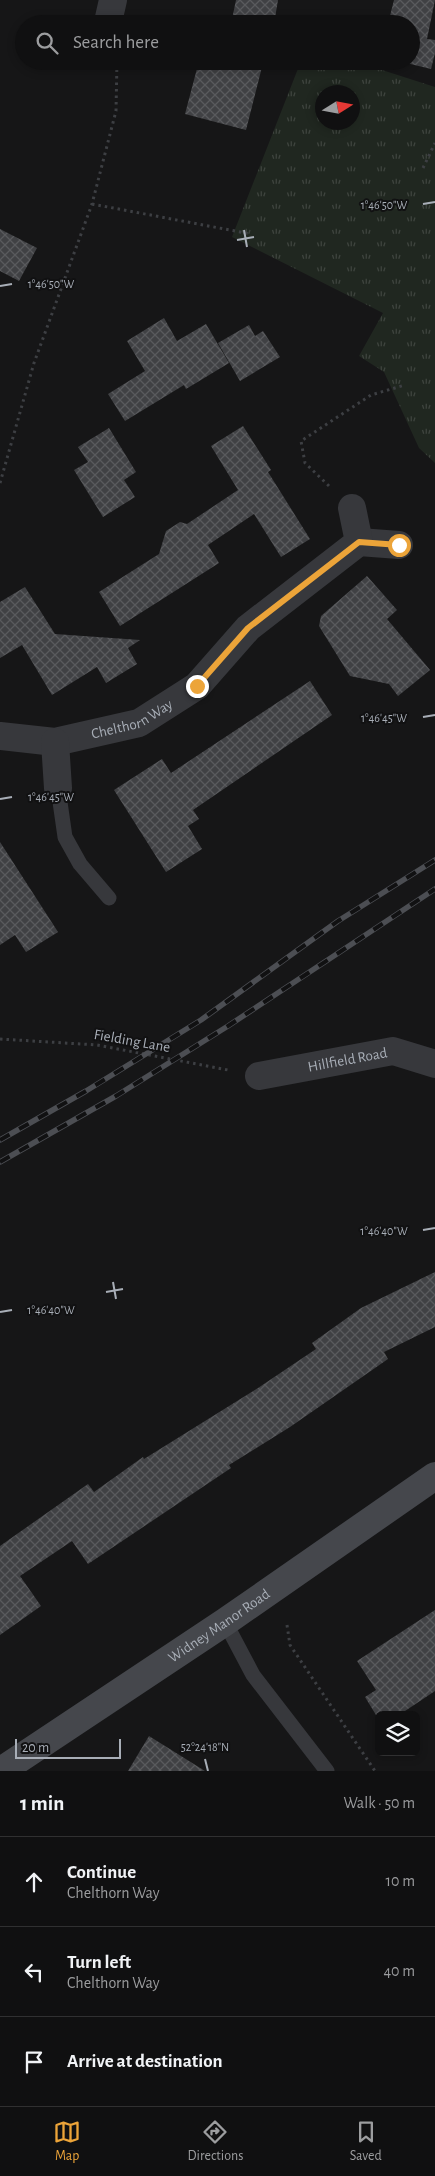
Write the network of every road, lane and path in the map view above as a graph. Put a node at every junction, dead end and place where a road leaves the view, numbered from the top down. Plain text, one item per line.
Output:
1 (117, 70) edge
2 (435, 143) edge
3 (423, 168) dead end
4 (92, 204) junction
5 (251, 234) dead end
6 (405, 385) dead end
7 (0, 483) edge
8 (352, 508) joint
9 (359, 542) junction
10 (399, 545) dead end
11 (0, 736) edge
12 (55, 742) junction
13 (58, 788) joint
14 (109, 898) dead end
15 (0, 1039) edge
16 (435, 1064) edge
17 (258, 1076) joint
18 (435, 1476) edge
19 (225, 1622) junction
20 (287, 1625) dead end
21 (4, 1770) edge
22 (327, 1771) edge
23 (375, 1771) edge

1 - 4 path
2 - 3 path
4 - 5 path
4 - 7 path
6 - 8 path
8 - 9 street
9 - 10 street
9 - 12 street, Chelthorn Way
11 - 12 street, Chelthorn Way
12 - 13 street
13 - 14 lane
15 - 17 path, Fielding Lane
16 - 17 street, Hillfield Road
18 - 19 street, Widney Manor Road
19 - 21 street, Widney Manor Road
19 - 22 lane
20 - 23 path

